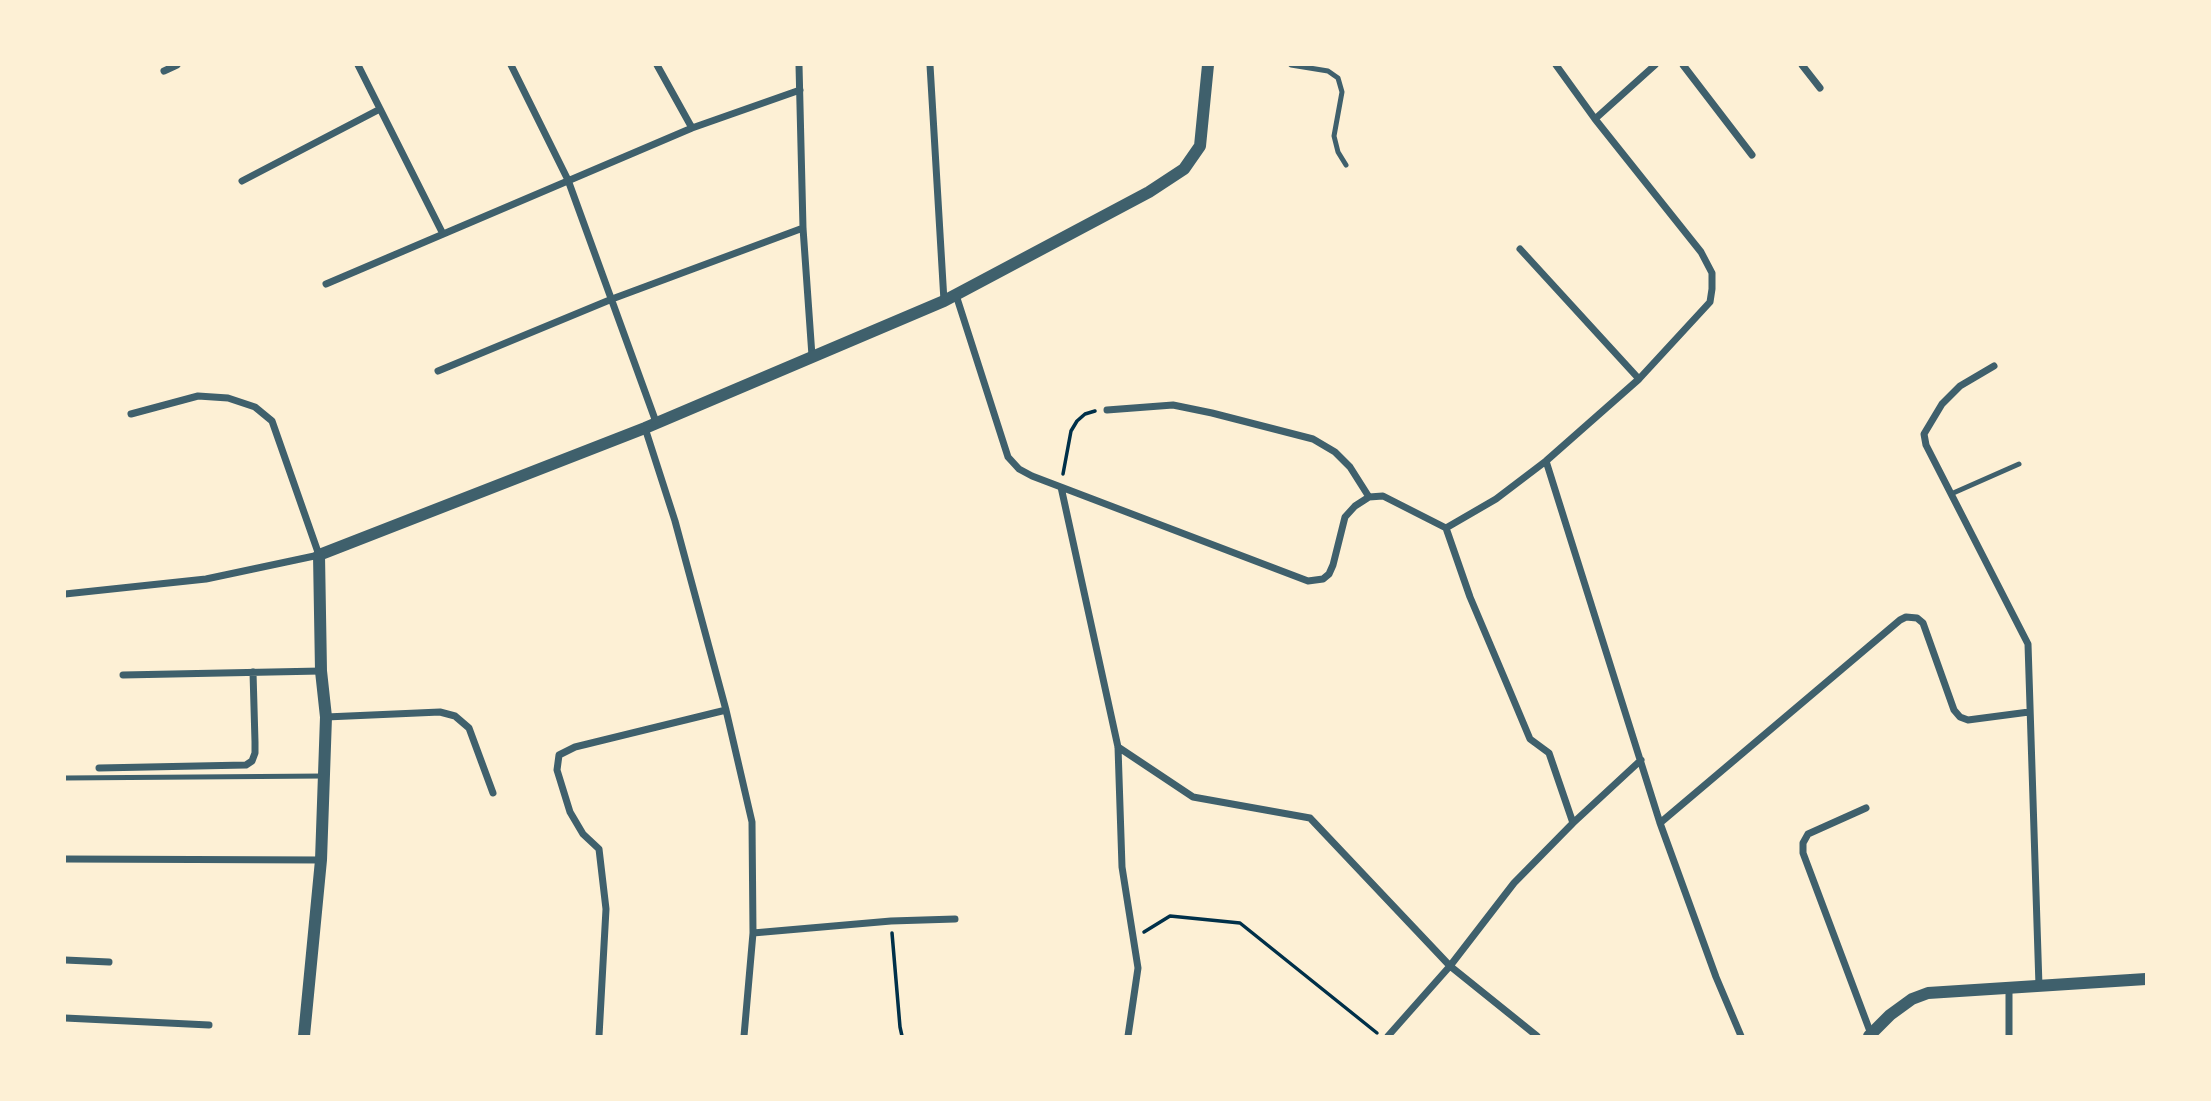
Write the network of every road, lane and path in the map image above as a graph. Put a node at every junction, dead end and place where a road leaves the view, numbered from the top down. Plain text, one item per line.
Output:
1 (177, 65) edge
2 (358, 65) edge
3 (511, 65) edge
4 (657, 65) edge
5 (799, 65) edge
6 (930, 65) edge
7 (1208, 65) edge
8 (1291, 65) edge
9 (1556, 65) edge
10 (1655, 65) edge
11 (1683, 65) edge
12 (1802, 65) edge
13 (164, 72) dead end
14 (1820, 88) dead end
15 (800, 90) junction
16 (380, 109) junction
17 (1595, 119) junction
18 (692, 128) junction
19 (1752, 155) dead end
20 (1346, 165) dead end
21 (568, 180) junction
22 (242, 181) dead end
23 (803, 228) junction
24 (443, 234) junction
25 (1520, 249) dead end
26 (326, 284) dead end
27 (950, 298) junction
28 (612, 299) junction
29 (812, 356) junction
30 (1994, 366) dead end
31 (438, 371) dead end
32 (1639, 379) junction
33 (1107, 410) joint
34 (131, 414) dead end
35 (651, 425) junction
36 (1546, 461) junction
37 (2018, 464) dead end
38 (1061, 487) junction
39 (1951, 494) junction
40 (1369, 497) junction
41 (1446, 528) junction
42 (319, 555) junction
43 (65, 594) edge
44 (321, 671) junction
45 (253, 672) junction
46 (124, 675) dead end
47 (726, 710) junction
48 (2029, 712) junction
49 (326, 717) junction
50 (1118, 747) junction
51 (1641, 760) junction
52 (99, 768) dead end
53 (324, 776) junction
54 (65, 778) edge
55 (493, 793) dead end
56 (1866, 807) dead end
57 (1573, 823) junction
58 (1660, 823) junction
59 (65, 859) edge
60 (321, 860) junction
61 (956, 919) dead end
62 (891, 921) junction
63 (753, 933) junction
64 (1133, 939) junction
65 (65, 960) edge
66 (109, 962) dead end
67 (1450, 966) junction
68 (2146, 979) edge
69 (2039, 986) junction
70 (2009, 987) junction
71 (65, 1018) edge
72 (209, 1025) dead end
73 (1870, 1035) edge
74 (304, 1036) edge
75 (599, 1036) edge
76 (744, 1036) edge
77 (902, 1036) edge
78 (1128, 1036) edge
79 (1381, 1036) edge
80 (1388, 1036) edge
81 (1536, 1036) edge
82 (1741, 1036) edge
83 (2009, 1036) edge

1 - 13 street
2 - 16 street
3 - 21 street
4 - 18 street
5 - 15 street
6 - 27 street
7 - 27 street
8 - 20 lane
9 - 17 street
10 - 17 street
11 - 19 street
12 - 14 street
15 - 18 street
15 - 23 street
16 - 22 street
16 - 24 street
17 - 32 street
18 - 21 street
21 - 24 street
21 - 28 street
23 - 28 street
23 - 29 street
24 - 26 street
25 - 32 street
27 - 29 street
27 - 38 street
28 - 31 street
28 - 35 street
29 - 35 street
30 - 39 street
32 - 36 street
33 - 38 path
33 - 40 street
34 - 42 street
35 - 42 street
35 - 47 street
36 - 41 street
36 - 51 street
37 - 39 lane
38 - 40 street
38 - 50 street
39 - 48 street
40 - 41 street
41 - 57 street
42 - 43 street
42 - 44 street
44 - 45 street
44 - 49 street
45 - 46 street
45 - 52 street
47 - 63 street
47 - 75 street
48 - 58 street
48 - 69 street
49 - 53 street
49 - 55 street
50 - 64 street
50 - 67 street
51 - 57 street
51 - 58 street
53 - 54 lane
53 - 60 street
56 - 73 street
57 - 67 street
58 - 82 street
59 - 60 street
60 - 74 street
61 - 62 street
62 - 63 street
62 - 77 path
63 - 76 street
64 - 78 street
64 - 79 path
65 - 66 street
67 - 80 street
67 - 81 street
68 - 69 street
69 - 70 street
70 - 73 street
70 - 83 street
71 - 72 street

